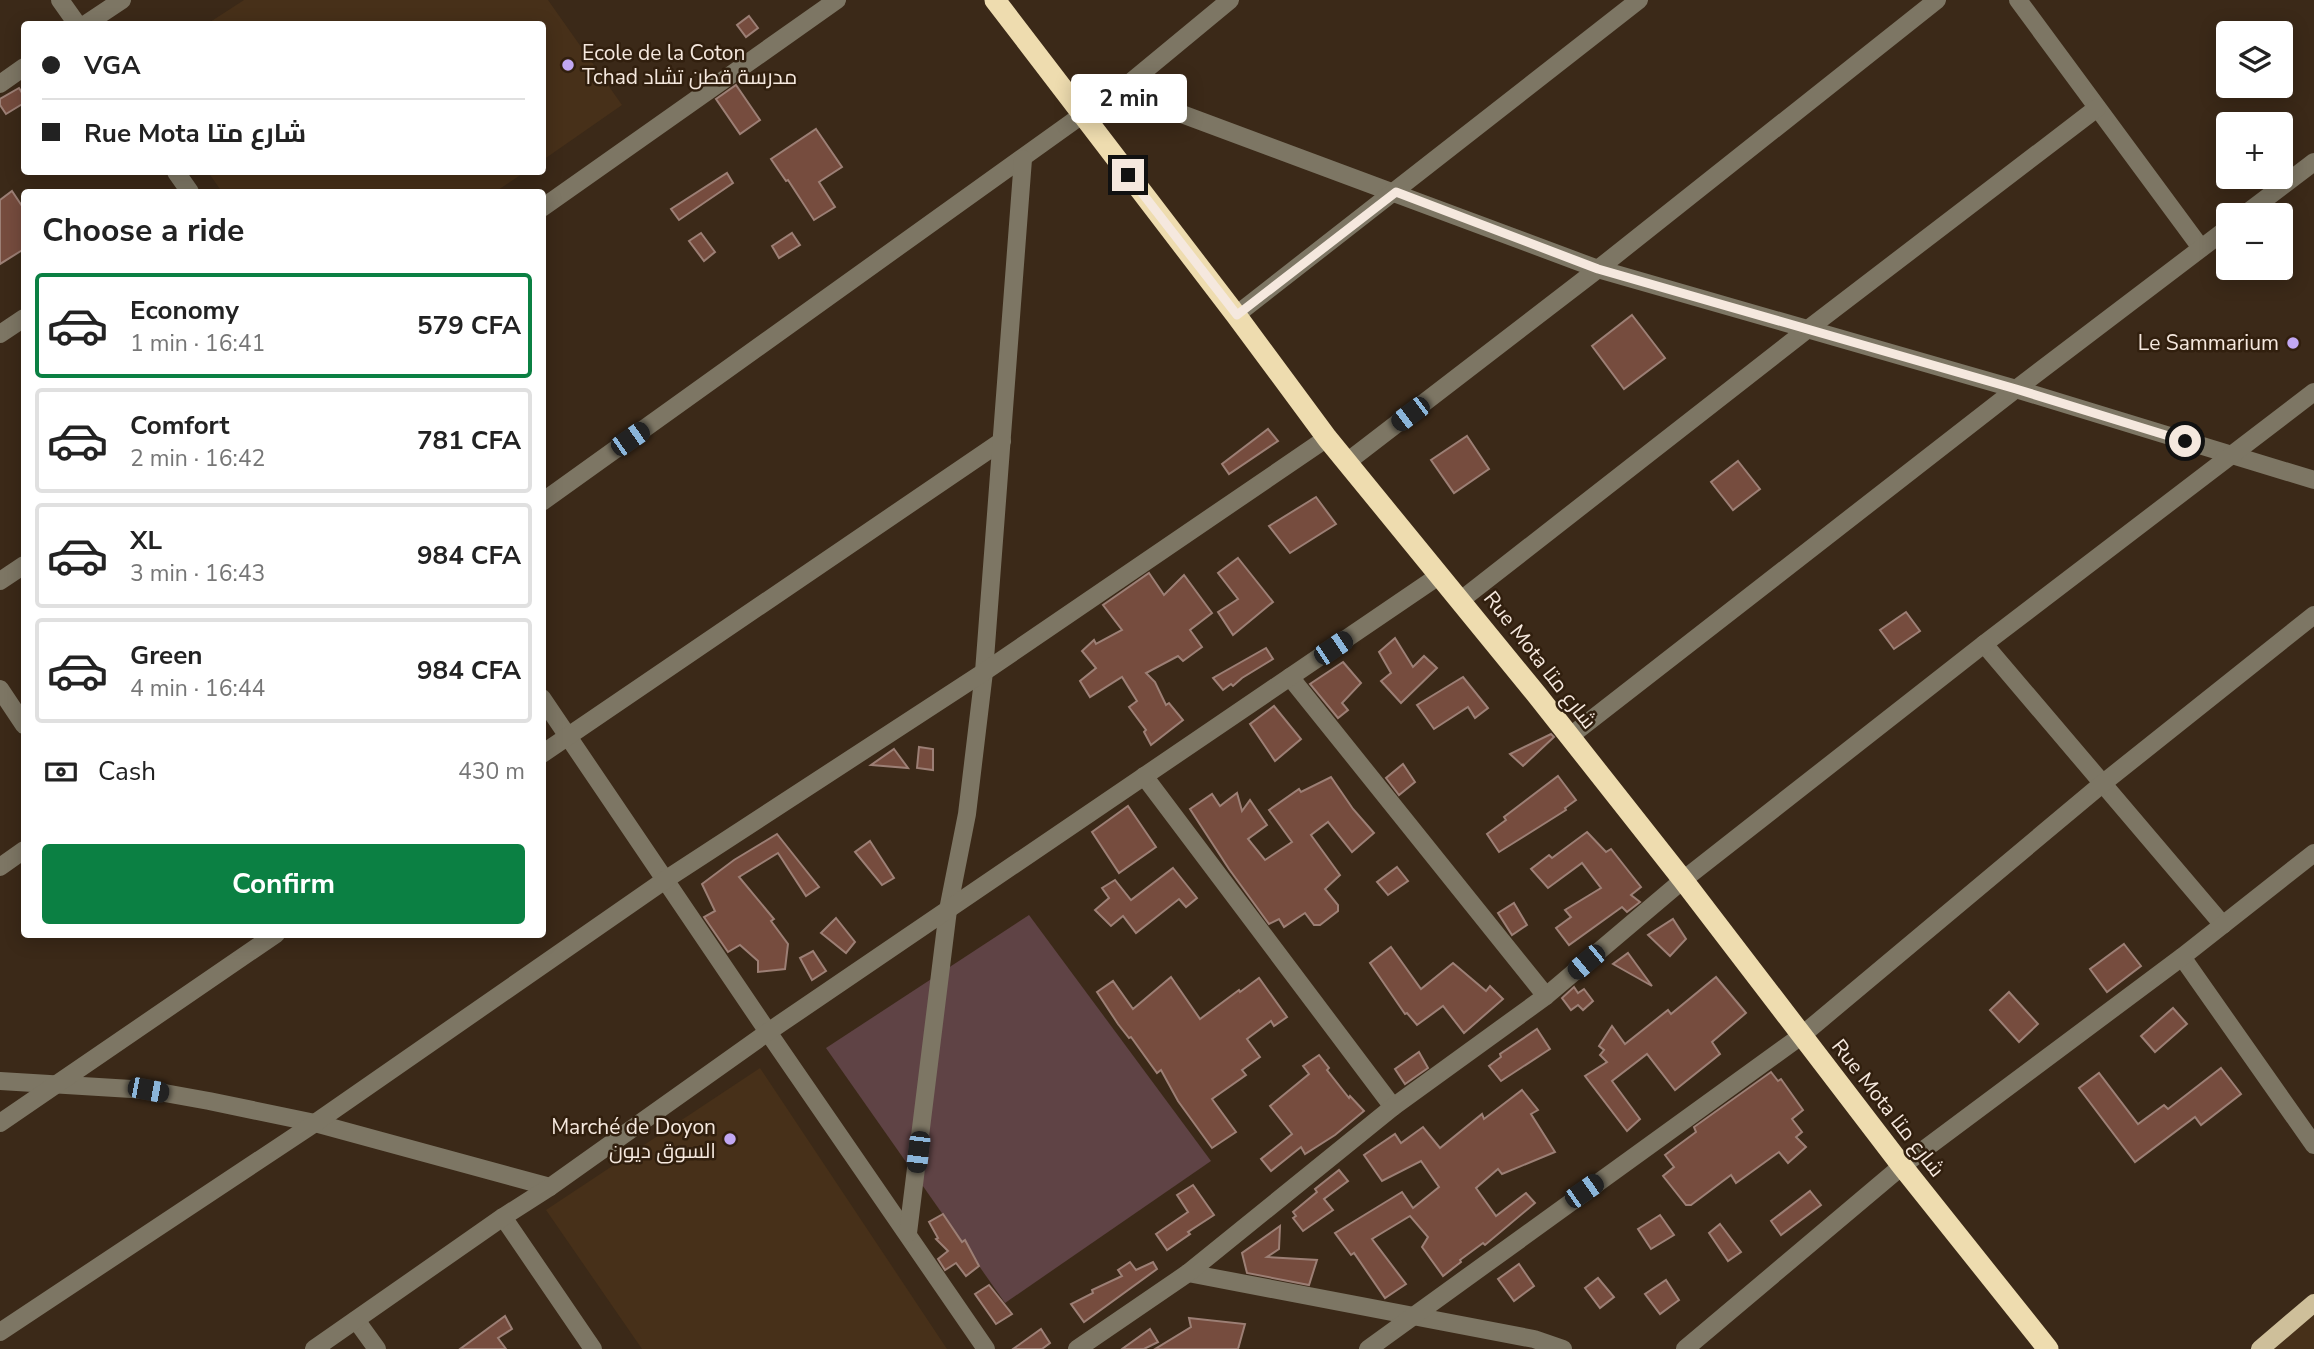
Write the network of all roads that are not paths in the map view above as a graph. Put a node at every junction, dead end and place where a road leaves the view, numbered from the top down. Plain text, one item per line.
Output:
1 (60, 0) edge
2 (122, 0) edge
3 (837, 0) edge
4 (995, 0) edge
5 (1230, 0) edge
6 (1639, 0) edge
7 (1937, 0) edge
8 (2018, 0) edge
9 (75, 21) edge
10 (90, 21) edge
11 (21, 69) edge
12 (0, 84) edge
13 (1120, 91) junction
14 (2097, 108) junction
15 (1082, 115) junction
16 (1023, 159) junction
17 (2314, 162) edge
18 (1396, 192) junction
19 (2260, 203) edge
20 (546, 205) edge
21 (2216, 237) edge
22 (2201, 248) junction
23 (1598, 269) junction
24 (1237, 315) junction
25 (21, 320) edge
26 (1808, 328) junction
27 (0, 334) edge
28 (2016, 389) junction
29 (2314, 392) edge
30 (1327, 438) junction
31 (1002, 441) junction
32 (2233, 456) junction
33 (1347, 462) junction
34 (2314, 480) edge
35 (546, 499) edge
36 (21, 567) edge
37 (1440, 575) junction
38 (0, 581) edge
39 (1461, 600) junction
40 (2314, 615) edge
41 (1984, 644) junction
42 (984, 672) junction
43 (1290, 677) junction
44 (0, 689) edge
45 (546, 704) edge
46 (21, 720) edge
47 (569, 736) junction
48 (1569, 737) junction
49 (546, 751) edge
50 (1144, 776) junction
51 (2102, 784) junction
52 (21, 852) edge
53 (2314, 853) edge
54 (0, 867) edge
55 (665, 880) junction
56 (1684, 880) junction
57 (948, 910) junction
58 (2223, 925) junction
59 (270, 938) edge
60 (2182, 957) junction
61 (1546, 996) junction
62 (768, 1032) junction
63 (1801, 1036) junction
64 (0, 1081) edge
65 (55, 1084) junction
66 (1393, 1107) junction
67 (0, 1123) edge
68 (315, 1123) junction
69 (2314, 1145) edge
70 (1902, 1166) junction
71 (550, 1187) junction
72 (503, 1217) junction
73 (908, 1233) junction
74 (1188, 1273) junction
75 (2314, 1303) edge
76 (1411, 1316) junction
77 (356, 1320) junction
78 (0, 1332) edge
79 (314, 1349) edge
80 (377, 1349) edge
81 (593, 1349) edge
82 (986, 1349) edge
83 (1077, 1349) edge
84 (1368, 1349) edge
85 (1563, 1349) edge
86 (1685, 1349) edge
87 (2048, 1349) edge
88 (2260, 1349) edge

1 - 9 street
2 - 10 street
3 - 20 street
4 - 15 highway, Rue Mota شارع متا
5 - 13 street
6 - 18 street
7 - 23 street
8 - 14 street
11 - 12 street
13 - 15 street
13 - 18 street
14 - 22 street
14 - 26 street
15 - 16 street
15 - 24 highway, Rue Mota شارع متا
16 - 31 street
16 - 35 street
17 - 19 street
18 - 23 street
18 - 24 street
21 - 22 street
22 - 28 street
23 - 26 street
23 - 33 street
24 - 30 highway, Rue Mota شارع متا
25 - 27 street
26 - 28 street
26 - 39 street
28 - 32 street
28 - 48 street
29 - 32 street
30 - 33 highway, Rue Mota شارع متا
30 - 42 street
31 - 42 street
31 - 47 street
32 - 34 street
32 - 41 street
33 - 37 highway, Rue Mota شارع متا
36 - 38 street
37 - 39 highway, Rue Mota شارع متا
37 - 43 street
39 - 48 highway, Rue Mota شارع متا
40 - 51 street
41 - 51 street
41 - 56 street
42 - 55 street
42 - 57 street
43 - 50 street
43 - 61 street
44 - 46 street
45 - 47 street
47 - 49 street
47 - 55 street
48 - 56 highway, Rue Mota شارع متا
50 - 57 street
50 - 66 street
51 - 58 street
51 - 63 street
52 - 54 street
53 - 58 street
55 - 62 street
55 - 68 street
56 - 61 street
56 - 63 highway, Rue Mota شارع متا
57 - 62 street
57 - 73 street
58 - 60 street
59 - 65 street
60 - 69 street
60 - 70 street
61 - 66 street
62 - 71 street
62 - 73 street
63 - 70 highway, Rue Mota شارع متا
63 - 76 street
64 - 65 street
65 - 67 street
65 - 68 street
66 - 74 street
68 - 71 street
68 - 78 street
70 - 86 street
70 - 87 highway, Rue Mota شارع متا
71 - 72 street
72 - 77 street
72 - 81 street
73 - 82 street
74 - 76 street
74 - 83 street
75 - 88 main road
76 - 84 street
76 - 85 street
77 - 79 street
77 - 80 street

